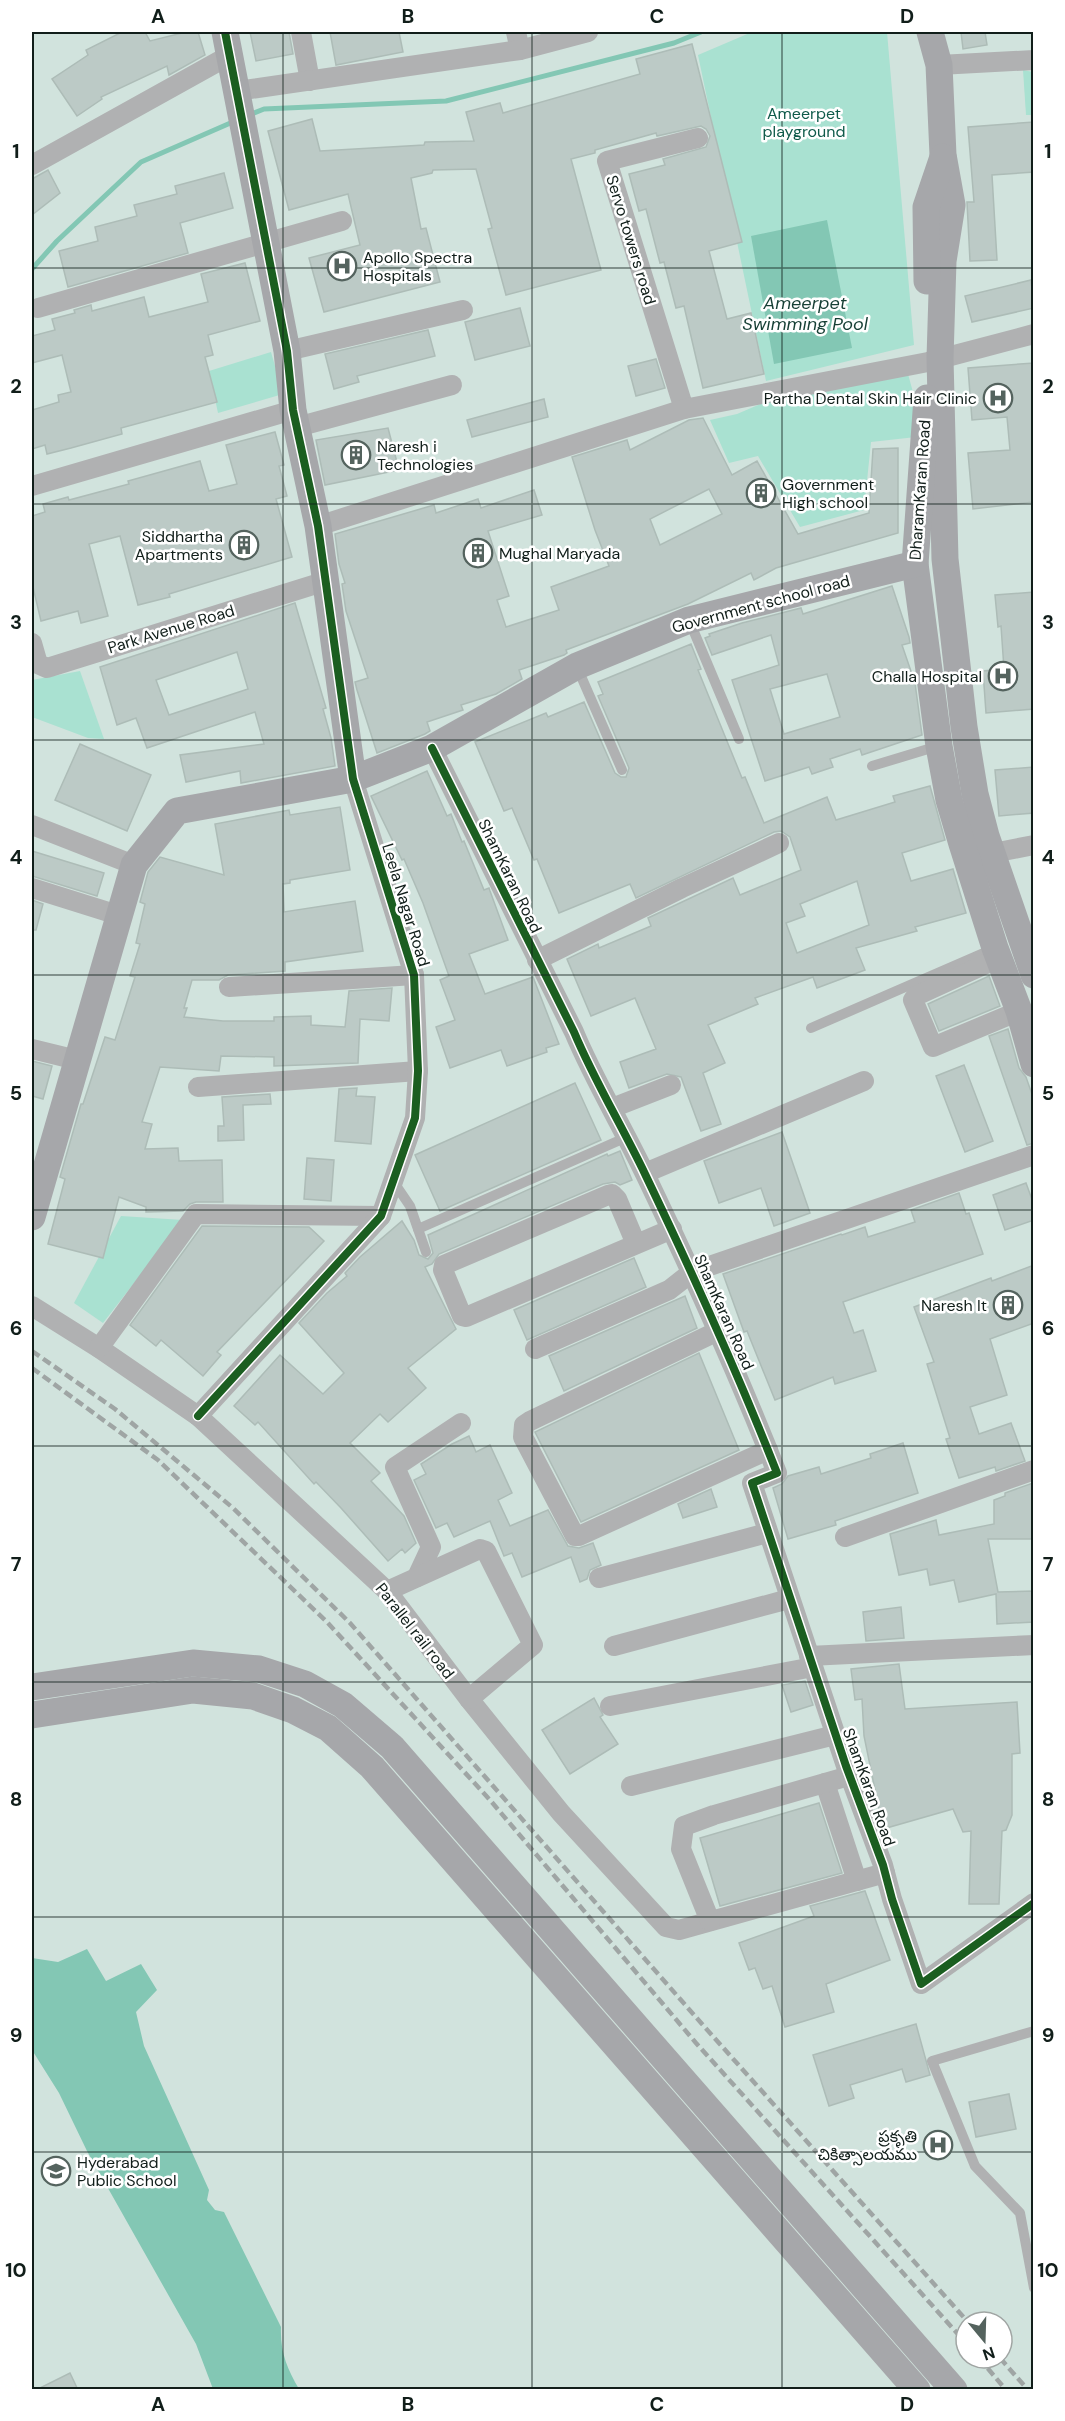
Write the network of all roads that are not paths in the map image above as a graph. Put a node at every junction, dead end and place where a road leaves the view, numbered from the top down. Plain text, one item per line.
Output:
1 (301, 32) edge
2 (588, 32) edge
3 (930, 32) edge
4 (230, 39) edge
5 (518, 41) edge
6 (1034, 60) edge
7 (939, 64) junction
8 (310, 81) junction
9 (243, 91) junction
10 (698, 138) dead end
11 (32, 165) edge
12 (342, 221) dead end
13 (264, 242) junction
14 (38, 308) dead end
15 (463, 310) dead end
16 (1034, 334) edge
17 (288, 351) junction
18 (934, 360) junction
19 (452, 385) dead end
20 (684, 409) junction
21 (295, 419) junction
22 (32, 486) edge
23 (318, 526) junction
24 (915, 564) junction
25 (326, 581) junction
26 (689, 620) junction
27 (32, 643) edge
28 (577, 666) junction
29 (739, 739) dead end
30 (939, 746) junction
31 (432, 748) junction
32 (872, 766) dead end
33 (622, 770) dead end
34 (353, 779) junction
35 (32, 825) edge
36 (779, 843) dead end
37 (1034, 846) edge
38 (993, 853) junction
39 (134, 865) junction
40 (32, 888) edge
41 (118, 915) junction
42 (997, 953) junction
43 (537, 960) junction
44 (414, 975) junction
45 (1034, 975) edge
46 (229, 987) dead end
47 (1019, 1011) junction
48 (811, 1028) dead end
49 (32, 1049) edge
50 (77, 1060) junction
51 (1034, 1064) edge
52 (418, 1071) junction
53 (864, 1081) dead end
54 (671, 1085) dead end
55 (198, 1087) dead end
56 (612, 1108) junction
57 (627, 1137) junction
58 (1034, 1155) edge
59 (645, 1173) junction
60 (393, 1181) junction
61 (381, 1216) junction
62 (32, 1217) edge
63 (418, 1229) junction
64 (672, 1229) junction
65 (636, 1244) junction
66 (426, 1252) dead end
67 (692, 1272) junction
68 (32, 1306) edge
69 (718, 1331) junction
70 (99, 1348) junction
71 (535, 1349) dead end
72 (198, 1416) junction
73 (461, 1423) dead end
74 (768, 1450) junction
75 (1034, 1470) edge
76 (767, 1533) junction
77 (845, 1537) dead end
78 (417, 1577) junction
79 (598, 1578) dead end
80 (387, 1591) junction
81 (789, 1599) junction
82 (614, 1646) dead end
83 (1034, 1646) edge
84 (811, 1662) junction
85 (141, 1670) junction
86 (32, 1687) edge
87 (147, 1697) junction
88 (469, 1699) junction
89 (610, 1706) dead end
90 (32, 1715) edge
91 (835, 1736) junction
92 (849, 1776) junction
93 (825, 1783) junction
94 (631, 1786) dead end
95 (885, 1873) junction
96 (857, 1881) junction
97 (1034, 1903) edge
98 (710, 1921) junction
99 (1034, 2031) edge
100 (1034, 2288) edge
101 (917, 2390) edge
102 (954, 2390) edge

1 - 8 street
2 - 5 street
3 - 7 street, DharamKaran Road
4 - 9 street
4 - 11 street
5 - 8 street
6 - 7 street
7 - 18 street, DharamKaran Road
8 - 9 street
9 - 13 street
10 - 20 street, Servo towers road
12 - 13 street
13 - 14 street
13 - 17 street
15 - 17 street
16 - 18 street
17 - 21 street
18 - 20 street
18 - 24 street, DharamKaran Road
18 - 38 street, DharamKaran Road
19 - 21 street
20 - 23 street
21 - 22 street
21 - 23 street
23 - 25 street
24 - 26 street, Government school road
24 - 30 street, DharamKaran Road
25 - 27 street, Park Avenue Road
25 - 34 street
26 - 28 street, Government school road
26 - 29 lane
28 - 31 street, Government school road
28 - 33 lane
30 - 32 lane
30 - 42 street, DharamKaran Road
31 - 34 street, Government school road
31 - 43 street, ShamKaran Road
34 - 39 street
34 - 44 street, Leela Nagar Road
35 - 39 street
36 - 43 street
37 - 38 street
38 - 45 street, DharamKaran Road
39 - 41 street
40 - 41 street
41 - 50 street
42 - 47 street, DharamKaran Road
42 - 47 street
42 - 48 lane
43 - 56 street, ShamKaran Road
44 - 46 street
44 - 52 street, Leela Nagar Road
47 - 51 street, DharamKaran Road
49 - 50 street
50 - 62 street
52 - 55 street
52 - 60 street, Leela Nagar Road
53 - 59 street
54 - 56 street
56 - 57 street, ShamKaran Road
57 - 59 street, ShamKaran Road
57 - 63 lane
58 - 67 street, ShamKaran Road
59 - 64 street, ShamKaran Road
60 - 61 street, Leela Nagar Road
60 - 63 lane
61 - 70 street
61 - 72 street
63 - 66 lane
64 - 65 street
64 - 67 street, ShamKaran Road
65 - 65 street
67 - 69 street, ShamKaran Road
67 - 71 street
68 - 70 street, Parallel rail road
69 - 74 street, ShamKaran Road
69 - 74 street
70 - 72 street, Parallel rail road
72 - 80 street, Parallel rail road
73 - 78 street
74 - 76 street, ShamKaran Road
75 - 77 street
76 - 79 street
76 - 81 street, ShamKaran Road
78 - 80 street
78 - 88 street
80 - 88 street, Parallel rail road
81 - 82 street
81 - 84 street, ShamKaran Road
83 - 84 street
84 - 89 street
84 - 91 street, ShamKaran Road
85 - 86 street
85 - 87 street
85 - 102 street
87 - 90 street
87 - 101 street
88 - 98 street, Parallel rail road
91 - 92 street, ShamKaran Road
91 - 94 street
92 - 93 street
92 - 95 street, ShamKaran Road
93 - 96 street
93 - 98 street
95 - 96 street, Parallel rail road
95 - 97 street, ShamKaran Road
96 - 98 street, Parallel rail road
99 - 100 lane

